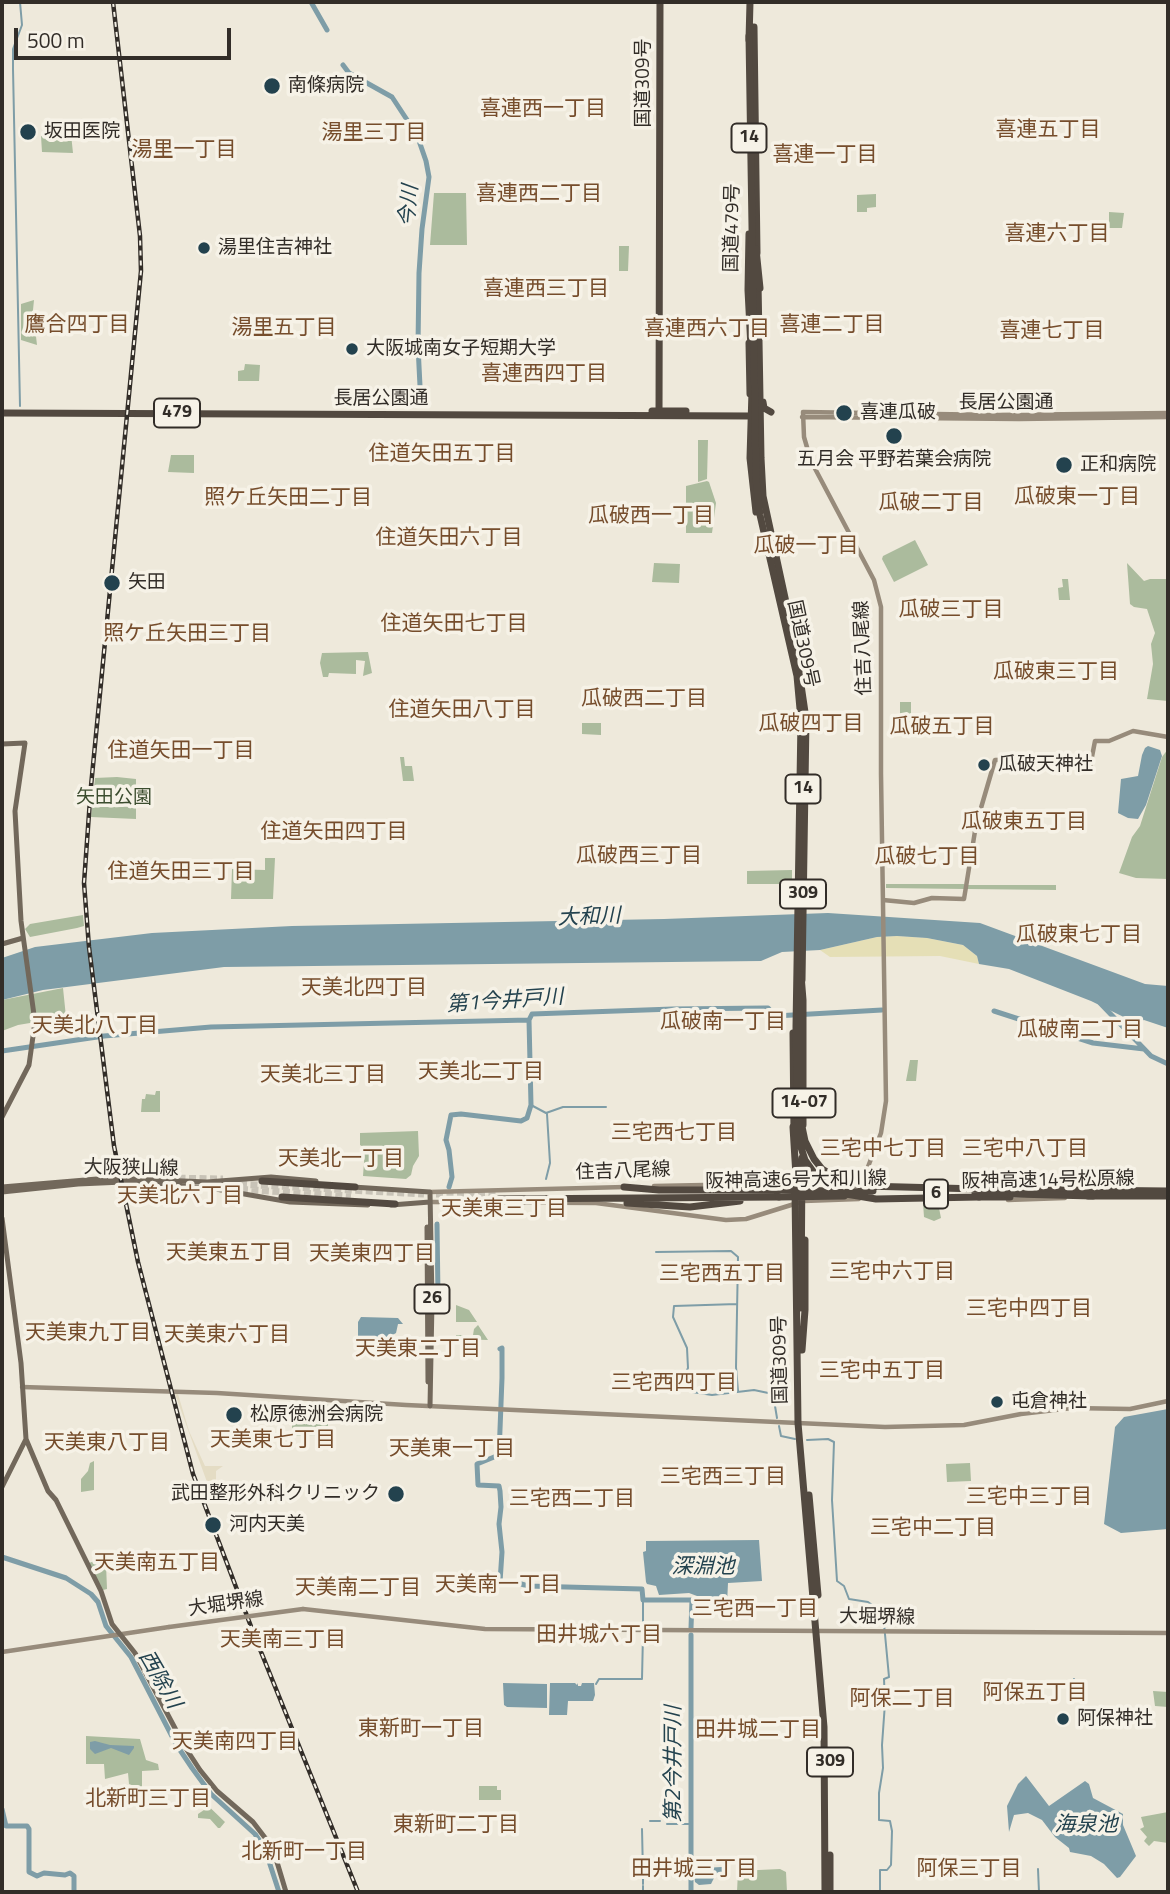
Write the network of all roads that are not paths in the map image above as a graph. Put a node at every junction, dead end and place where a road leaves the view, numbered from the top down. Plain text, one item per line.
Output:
1 (660, 2) edge
2 (751, 2) edge
3 (754, 244) junction
4 (757, 273) junction
5 (750, 410) junction
6 (2, 411) edge
7 (760, 411) junction
8 (771, 412) dead end
9 (659, 414) junction
10 (803, 414) joint
11 (1168, 415) edge
12 (1168, 737) edge
13 (2, 744) edge
14 (801, 787) junction
15 (883, 901) junction
16 (23, 940) junction
17 (2, 944) edge
18 (800, 975) junction
19 (796, 1027) junction
20 (2, 1117) edge
21 (262, 1181) dead end
22 (355, 1187) junction
23 (624, 1187) junction
24 (799, 1189) junction
25 (979, 1189) junction
26 (1168, 1189) edge
27 (2, 1190) edge
28 (861, 1190) junction
29 (428, 1192) junction
30 (499, 1196) tunnel mouth
31 (733, 1196) junction
32 (1093, 1196) junction
33 (282, 1197) dead end
34 (1168, 1197) edge
35 (856, 1199) junction
36 (428, 1202) junction
37 (800, 1202) junction
38 (602, 1203) junction
39 (395, 1204) junction
40 (2, 1218) edge
41 (800, 1308) junction
42 (800, 1342) junction
43 (22, 1387) junction
44 (1168, 1401) edge
45 (430, 1406) junction
46 (800, 1423) junction
47 (26, 1439) junction
48 (2, 1487) edge
49 (819, 1631) junction
50 (1168, 1633) edge
51 (120, 1635) junction
52 (2, 1652) edge
53 (286, 1892) edge
54 (827, 1892) edge

1 - 9 highway, 国道309号
2 - 3 highway, 阪神高速14号松原線 / 14, bridge
2 - 4 highway, 国道479号
2 - 5 highway, 国道479号
3 - 5 highway, bridge
3 - 7 highway, bridge
3 - 18 highway, 阪神高速14号松原線 / 14, bridge
3 - 19 highway, 阪神高速14号松原線 / 14, bridge
4 - 7 highway, 国道479号
4 - 8 highway
5 - 7 highway, 長居公園通
5 - 9 highway, 長居公園通
5 - 14 highway, 国道309号 / 309
6 - 9 highway, 長居公園通 / 479
7 - 14 highway, 国道309号 / 309
10 - 11 main road, 長居公園通
10 - 15 main road, 住吉八尾線
12 - 15 main road
13 - 16 main road
14 - 24 highway, 国道309号 / 309, bridge
14 - 24 highway, 国道309号 / 309, bridge
15 - 28 main road, 住吉八尾線
16 - 17 main road
16 - 20 main road
18 - 25 highway, 阪神高速14号松原線 / 14, bridge
18 - 41 highway, 14-07, bridge
19 - 32 highway, 阪神高速14号松原線 / 14, bridge
19 - 41 highway, 14-07, bridge
21 - 22 highway
22 - 27 main road, 大阪狭山線
22 - 29 main road, 大阪狭山線
23 - 24 main road, 住吉八尾線
23 - 29 main road, 住吉八尾線
23 - 31 highway
24 - 28 main road, 住吉八尾線
24 - 37 highway, 国道309号 / 309
25 - 26 highway, 阪神高速14号松原線 / 14, bridge
25 - 28 highway, 阪神高速6号大和川線 / 6, bridge
26 - 28 main road, 住吉八尾線
27 - 39 main road, 大阪狭山線
28 - 31 highway, 阪神高速6号大和川線, bridge
28 - 35 main road, 住吉八尾線
29 - 36 main road, 26
30 - 31 highway, 阪神高速6号大和川線
31 - 32 highway, 阪神高速6号大和川線 / 6, bridge
31 - 38 highway
32 - 34 highway, 阪神高速14号松原線 / 14
33 - 39 highway
34 - 35 main road, 住吉八尾線
35 - 37 main road, 住吉八尾線
36 - 38 main road, 住吉八尾線
36 - 39 main road, 大阪狭山線
36 - 45 main road, 26
37 - 38 main road, 住吉八尾線
37 - 42 highway, 国道309号 / 309
40 - 43 main road
41 - 42 highway, 14-07
42 - 46 highway, 国道309号 / 309
43 - 45 main road
43 - 47 main road
44 - 46 main road
45 - 46 main road
46 - 49 highway, 国道309号 / 309
47 - 48 main road
47 - 51 main road
49 - 50 main road, 大堀堺線
49 - 51 main road, 大堀堺線, bridge
49 - 54 highway, 国道309号 / 309
51 - 52 main road, 大堀堺線
51 - 53 main road

